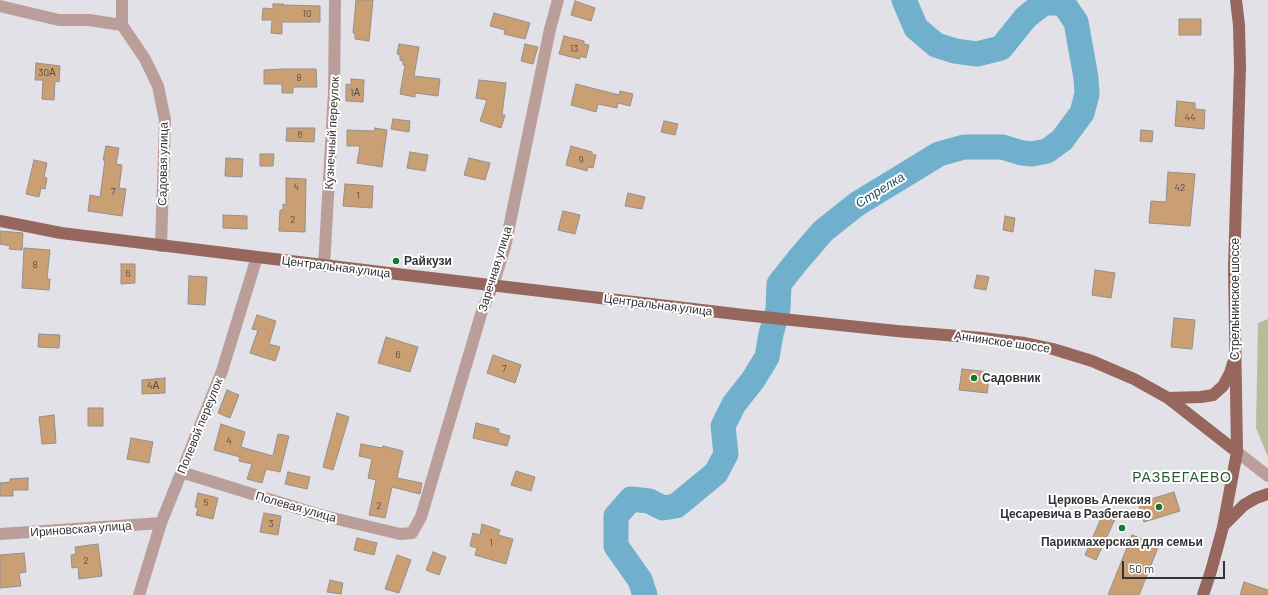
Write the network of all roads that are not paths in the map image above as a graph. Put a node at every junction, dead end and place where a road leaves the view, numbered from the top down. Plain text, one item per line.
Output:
1 (0, 0) edge
2 (122, 0) edge
3 (335, 0) edge
4 (558, 0) edge
5 (1236, 0) edge
6 (0, 6) edge
7 (122, 25) junction
8 (0, 221) edge
9 (161, 246) junction
10 (258, 257) junction
11 (324, 266) junction
12 (493, 285) junction
13 (811, 321) joint
14 (1236, 354) junction
15 (1168, 398) junction
16 (1237, 452) junction
17 (181, 472) junction
18 (1268, 476) edge
19 (1268, 494) edge
20 (161, 523) junction
21 (1222, 527) junction
22 (412, 533) joint
23 (0, 534) edge
24 (139, 595) edge
25 (1203, 595) edge

1 - 6 street
2 - 7 street
3 - 11 street, Кузнечный переулок
4 - 12 street, Заречная улица
5 - 14 main road, Стрельнинское шоссе
6 - 7 street
7 - 9 street, Садовая улица
8 - 9 main road, Центральная улица
9 - 10 main road, Центральная улица
10 - 11 main road, Центральная улица
10 - 17 street, Полевой переулок
11 - 12 main road, Центральная улица
12 - 13 main road, Центральная улица
12 - 22 street, Заречная улица
13 - 15 main road, Аннинское шоссе
14 - 15 main road
14 - 16 main road, Стрельнинское шоссе
15 - 16 main road, Аннинское шоссе
16 - 18 street
16 - 21 main road, Стрельнинское шоссе
17 - 20 street, Полевой переулок
17 - 22 street, Полевая улица
19 - 21 main road
20 - 23 street, Ириновская улица
20 - 24 street, Полевой переулок
21 - 25 main road, Стрельнинское шоссе

